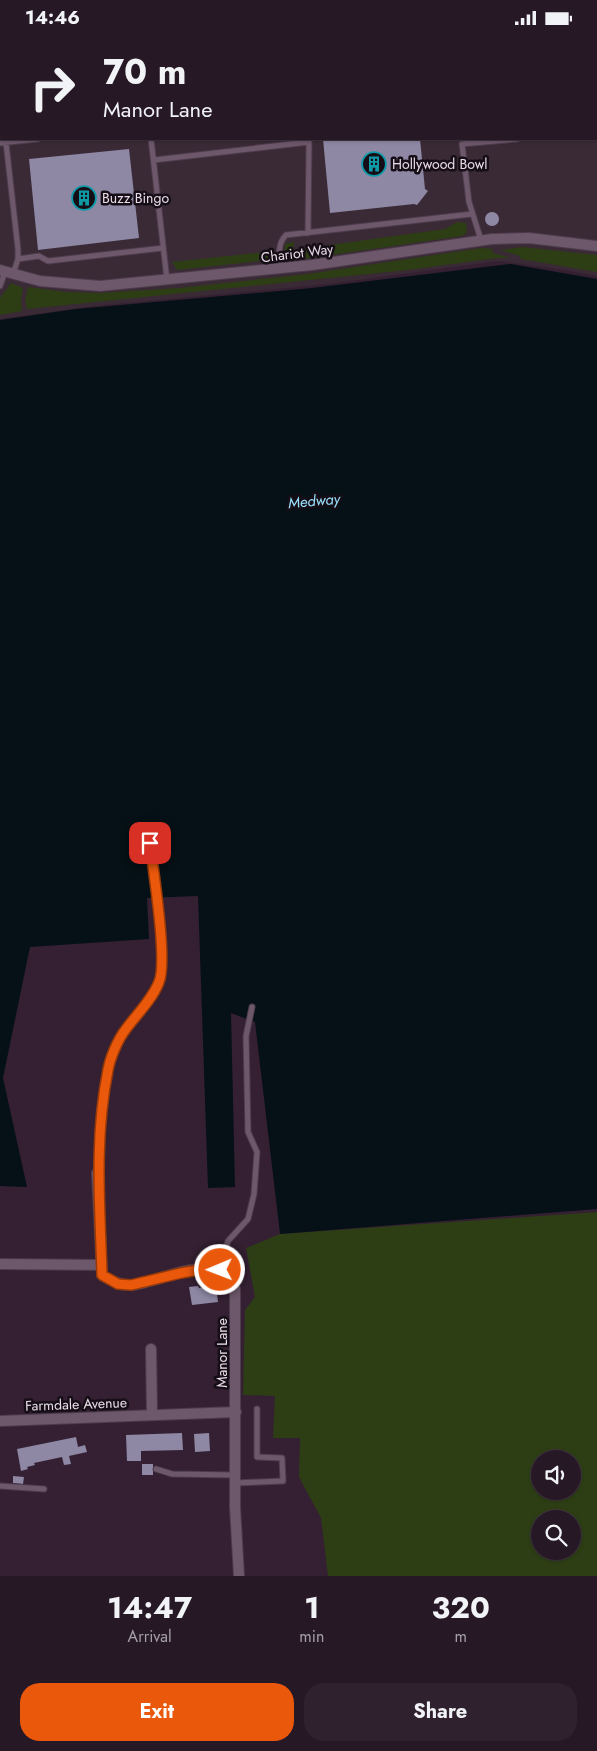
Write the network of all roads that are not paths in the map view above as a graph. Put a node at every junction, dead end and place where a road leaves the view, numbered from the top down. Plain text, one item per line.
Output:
1 (29, 140) edge
2 (151, 140) edge
3 (502, 140) edge
4 (3, 143) edge
5 (154, 161) junction
6 (472, 214) junction
7 (308, 233) junction
8 (481, 240) junction
9 (597, 246) edge
10 (164, 249) junction
11 (18, 259) junction
12 (283, 268) junction
13 (6, 272) edge
14 (167, 280) junction
15 (0, 286) edge
16 (150, 843) dead end
17 (252, 1007) dead end
18 (97, 1173) joint
19 (0, 1264) edge
20 (102, 1265) junction
21 (220, 1270) junction
22 (151, 1349) dead end
23 (257, 1409) dead end
24 (236, 1412) junction
25 (152, 1415) junction
26 (0, 1421) edge
27 (156, 1469) dead end
28 (235, 1479) junction
29 (0, 1486) edge
30 (44, 1489) dead end
31 (239, 1576) edge

1 - 4 lane
2 - 5 lane
3 - 6 lane
4 - 11 lane
5 - 7 lane
5 - 10 lane
6 - 7 lane
6 - 8 lane
7 - 12 lane
8 - 9 street, Chariot Way
8 - 12 street, Chariot Way
10 - 11 lane
10 - 14 lane
11 - 13 lane
12 - 14 street, Chariot Way
13 - 14 street, Chariot Way
13 - 15 lane
16 - 18 lane
17 - 21 lane
18 - 20 street
19 - 20 street
20 - 21 street
21 - 24 street, Manor Lane
22 - 25 street
23 - 28 lane
24 - 25 street, Farmdale Avenue
24 - 28 street, Manor Lane
25 - 26 street, Farmdale Avenue
27 - 28 lane
28 - 31 street, Manor Lane
29 - 30 lane

